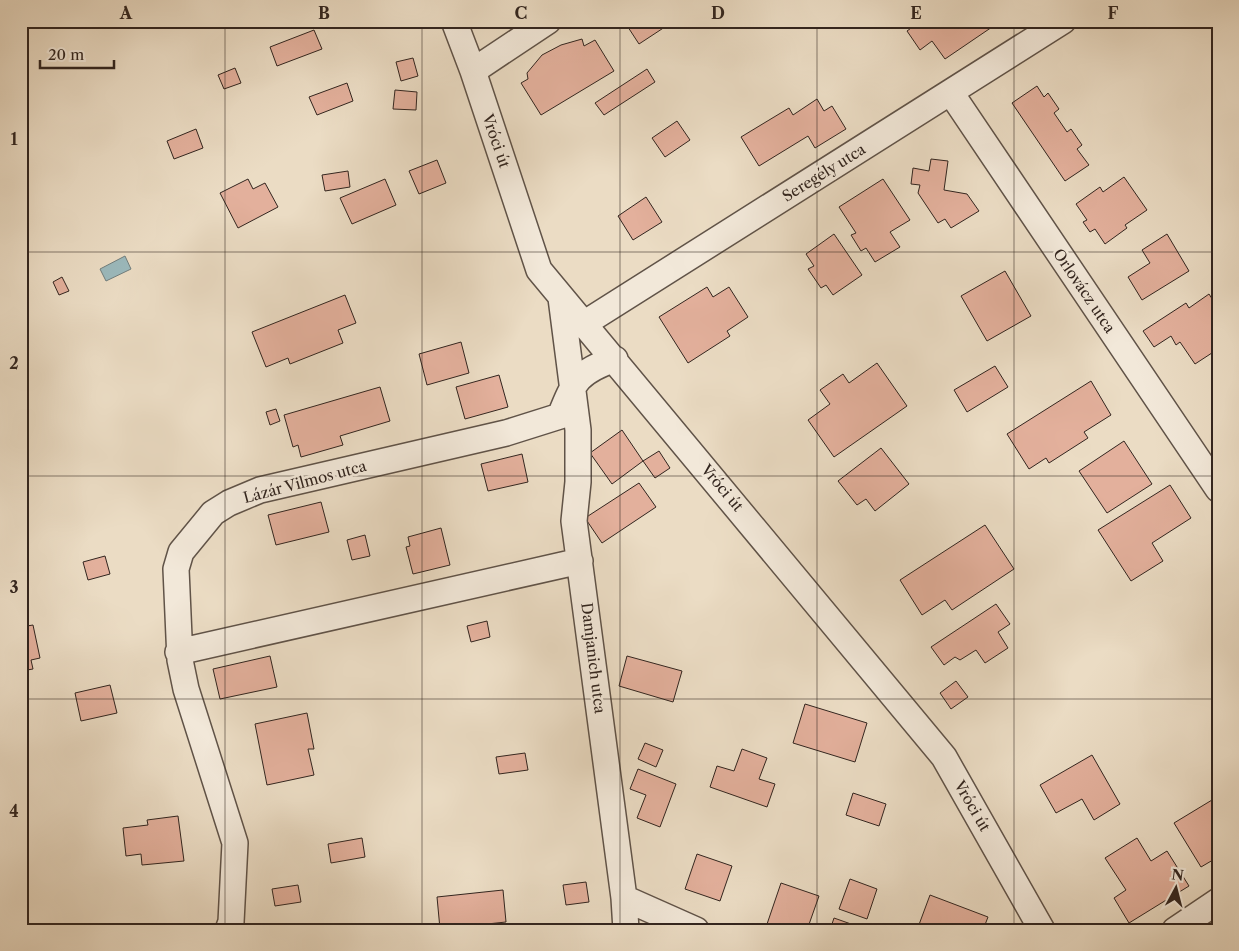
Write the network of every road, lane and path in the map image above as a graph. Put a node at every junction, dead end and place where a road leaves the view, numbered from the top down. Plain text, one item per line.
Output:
1 (454, 21) edge
2 (548, 21) edge
3 (1063, 21) edge
4 (473, 71) junction
5 (951, 93) junction
6 (562, 298) junction
7 (585, 323) junction
8 (615, 359) junction
9 (572, 386) junction
10 (1218, 489) edge
11 (580, 561) junction
12 (178, 652) junction
13 (624, 898) junction
14 (1218, 901) edge
15 (228, 930) edge
16 (626, 930) edge
17 (696, 930) edge
18 (1042, 930) edge
19 (1175, 930) edge

1 - 4 street, Vróci út
2 - 4 street
3 - 5 street, Seregély utca
4 - 6 street, Vróci út
5 - 7 street, Seregély utca
5 - 10 street, Orlovácz utca
6 - 7 street, Vróci út
6 - 9 street, Damjanich utca
7 - 8 street, Vróci út
8 - 9 street
8 - 18 street, Vróci út
9 - 11 street, Damjanich utca
9 - 12 street, Lázár Vilmos utca
11 - 12 street
11 - 13 street, Damjanich utca
12 - 15 street, Lázár Vilmos utca
13 - 16 street, Damjanich utca
13 - 17 street
14 - 19 street

